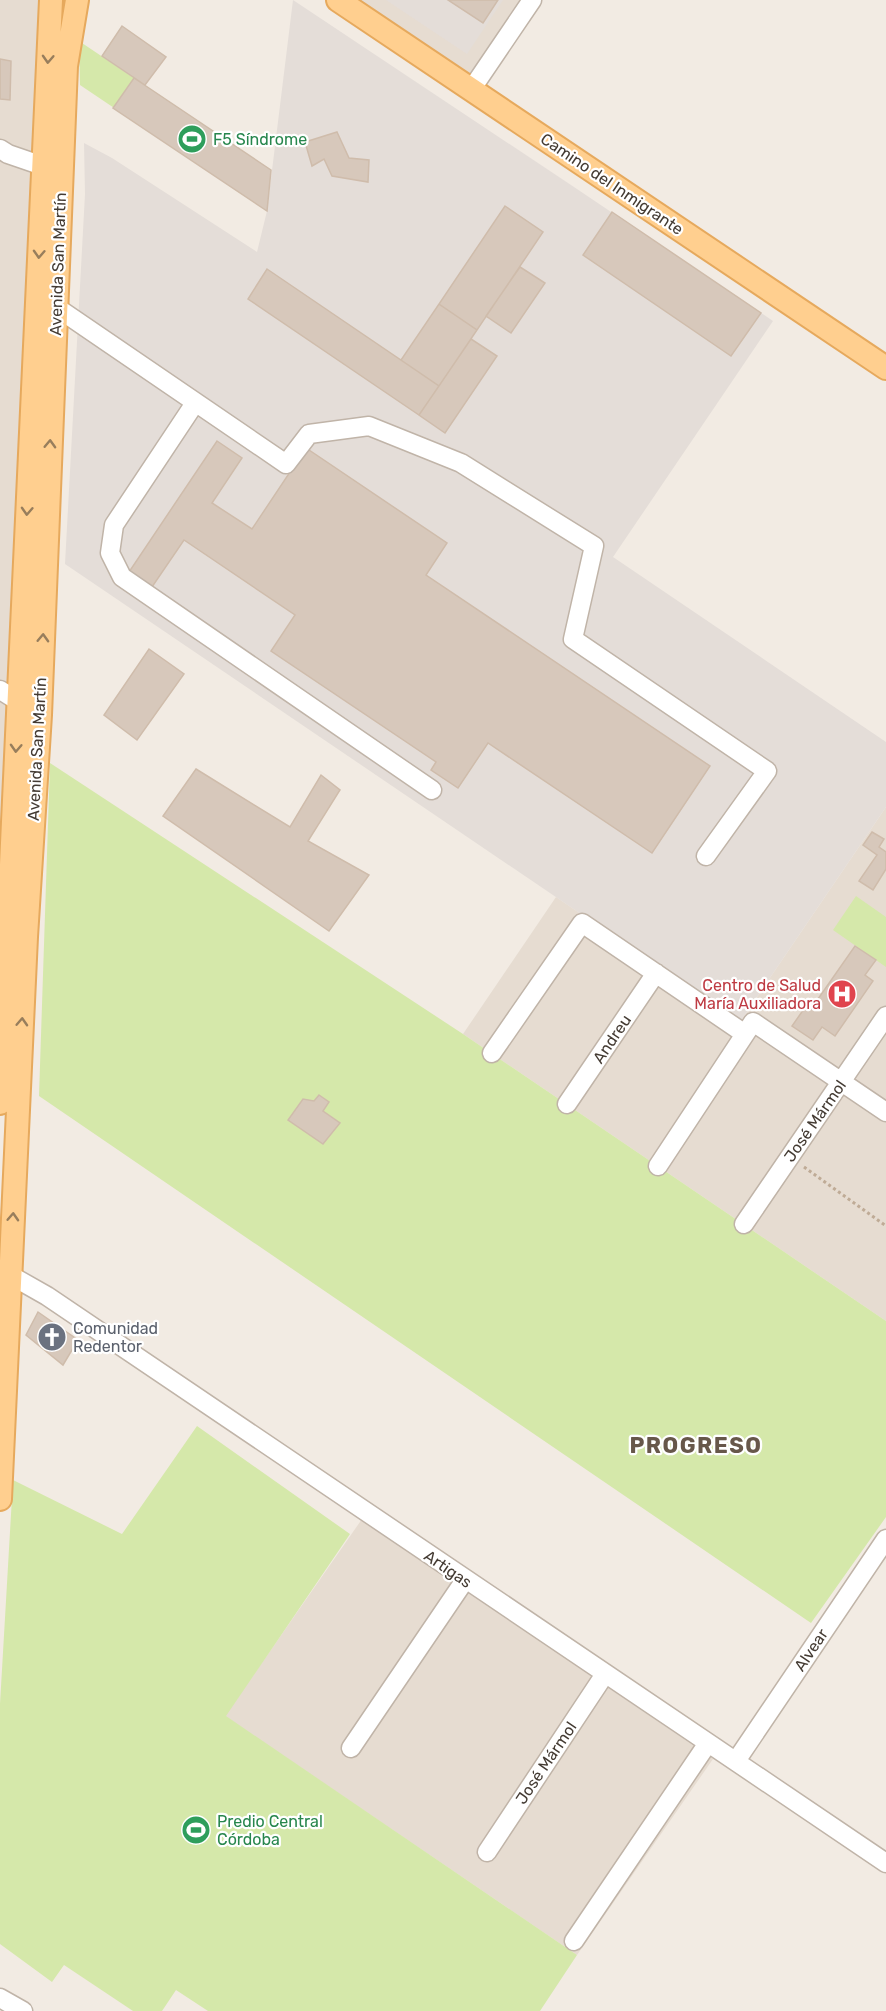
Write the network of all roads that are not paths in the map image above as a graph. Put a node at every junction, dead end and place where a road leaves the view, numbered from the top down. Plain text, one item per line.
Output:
1 (50, 0) edge
2 (338, 0) edge
3 (532, 0) edge
4 (77, 3) edge
5 (471, 90) junction
6 (0, 148) edge
7 (43, 166) junction
8 (46, 306) junction
9 (886, 368) edge
10 (195, 403) junction
11 (22, 704) edge
12 (432, 790) dead end
13 (706, 856) dead end
14 (11, 933) edge
15 (656, 973) junction
16 (886, 1016) edge
17 (749, 1028) junction
18 (492, 1053) dead end
19 (842, 1082) junction
20 (0, 1103) edge
21 (567, 1104) dead end
22 (886, 1112) edge
23 (658, 1166) dead end
24 (744, 1224) dead end
25 (5, 1275) edge
26 (0, 1499) edge
27 (886, 1539) edge
28 (465, 1580) junction
29 (605, 1674) junction
30 (708, 1743) junction
31 (351, 1748) dead end
32 (736, 1761) junction
33 (487, 1852) dead end
34 (886, 1863) edge
35 (574, 1941) dead end
36 (0, 1998) edge
37 (23, 2011) edge

1 - 4 street
1 -> 7 main road, Avenida San Martín
2 - 5 main road, Camino del Inmigrante
3 - 5 street
4 - 8 main road, Avenida San Martín
5 - 9 main road, Camino del Inmigrante
6 - 7 street
7 -> 8 main road, Avenida San Martín
8 - 10 street
8 - 11 main road, Avenida San Martín
10 - 12 street
10 - 13 street
11 - 14 main road, Avenida San Martín
14 - 20 main road, Avenida San Martín
25 -> 14 main road, Avenida San Martín
15 - 17 street
15 - 18 street
15 - 21 street, Andreu
16 - 19 street, José Mármol
17 - 19 street
17 - 23 street
19 - 22 street
19 - 24 street, José Mármol
25 - 26 main road, Avenida San Martín
25 - 28 street, Artigas
27 - 32 street, Alvear
28 - 29 street, Artigas
28 - 31 street
29 - 30 street, Artigas
29 - 33 street, José Mármol
30 - 32 street, Artigas
30 - 35 street
32 - 34 street, Artigas
36 - 37 street

